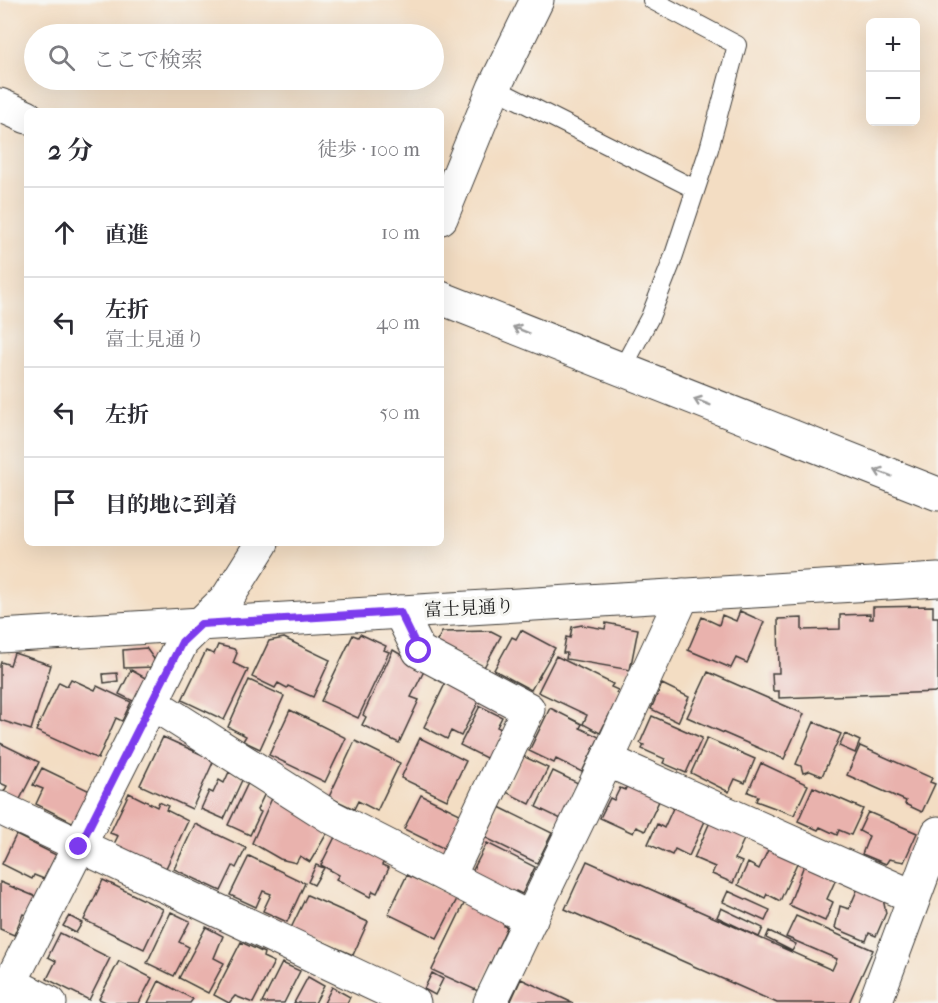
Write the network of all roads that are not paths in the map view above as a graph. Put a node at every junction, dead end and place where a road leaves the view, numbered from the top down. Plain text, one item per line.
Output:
1 (537, 0) edge
2 (652, 0) edge
3 (494, 88) junction
4 (0, 105) edge
5 (24, 116) edge
6 (694, 189) junction
7 (444, 211) edge
8 (444, 299) edge
9 (621, 371) junction
10 (938, 494) edge
11 (260, 546) edge
12 (938, 580) edge
13 (683, 594) junction
14 (400, 612) junction
15 (201, 624) junction
16 (0, 636) edge
17 (152, 703) junction
18 (608, 760) junction
19 (0, 808) edge
20 (938, 833) edge
21 (79, 847) junction
22 (449, 876) junction
23 (925, 883) edge
24 (531, 919) junction
25 (8, 972) edge
26 (50, 1003) edge
27 (414, 1003) edge
28 (490, 1003) edge
29 (875, 1003) edge

1 - 3 street
2 - 6 lane
3 - 6 lane
3 - 7 street
4 - 5 street
6 - 9 lane
9 -> 8 street
10 -> 9 street
11 - 15 street
12 - 13 street, 富士見通り
13 - 14 street, 富士見通り
13 - 18 street
14 - 15 street, 富士見通り
14 - 22 street
15 - 16 street, 富士見通り
15 - 17 street
17 - 21 street
17 - 22 street
18 - 23 street
18 - 24 street
19 - 21 street
20 - 23 street
21 - 25 street
21 - 27 street
22 - 24 street
23 - 29 street
24 - 28 street
25 - 26 street

